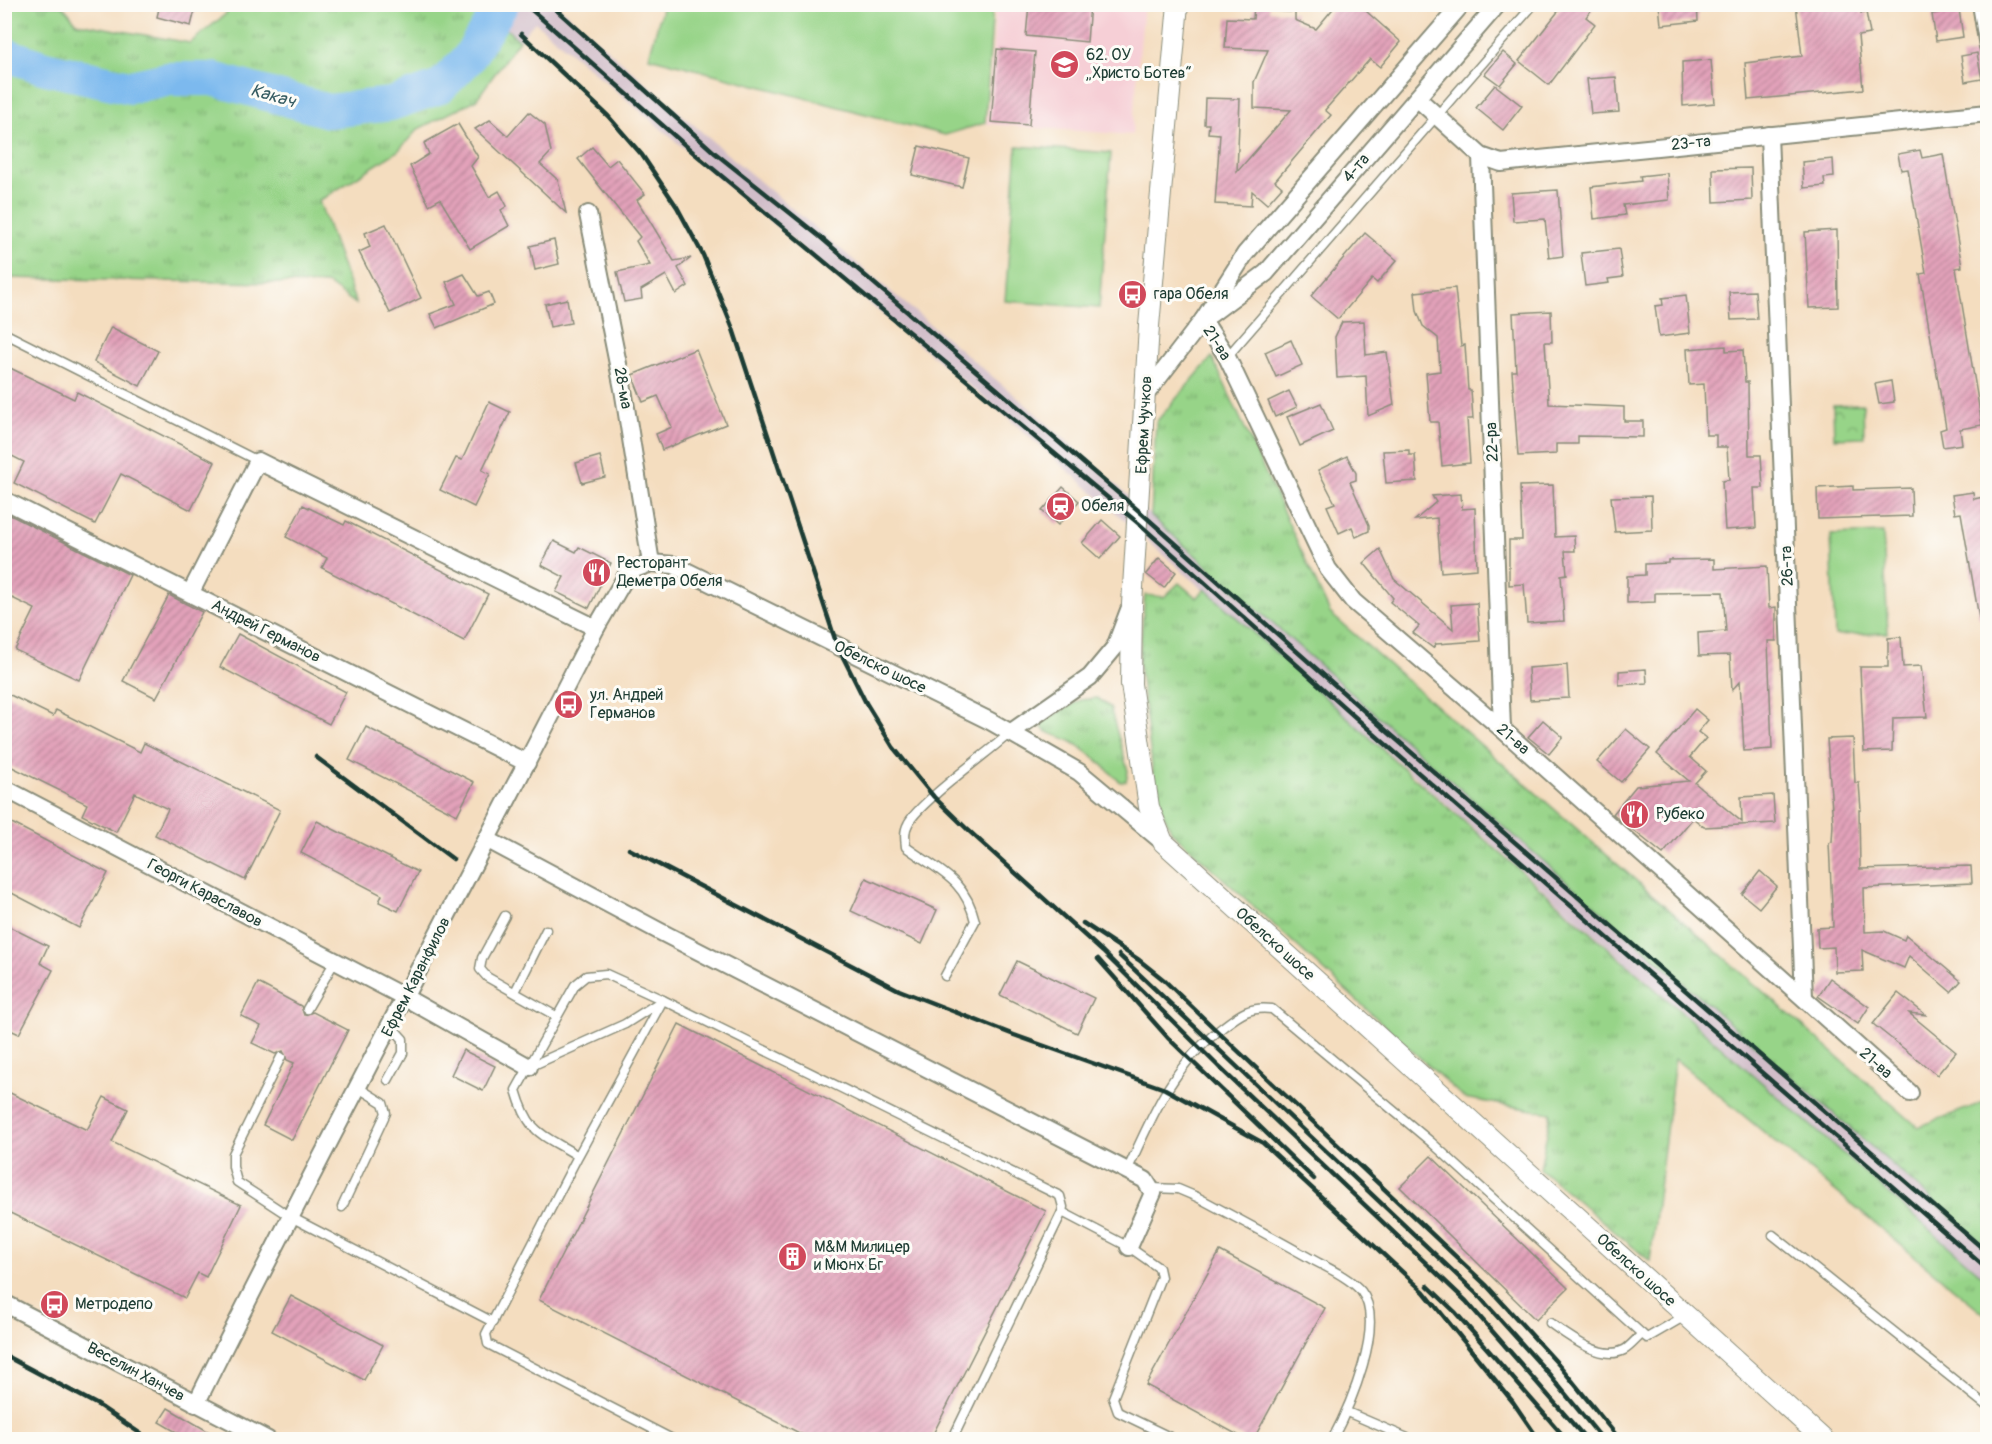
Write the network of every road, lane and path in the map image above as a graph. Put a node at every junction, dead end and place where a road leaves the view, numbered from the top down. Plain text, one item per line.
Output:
1 (1178, 4) edge
2 (1462, 4) edge
3 (1498, 4) edge
4 (1534, 4) edge
5 (1981, 4) edge
6 (1988, 47) edge
7 (1416, 98) junction
8 (1988, 113) edge
9 (1438, 116) junction
10 (1769, 135) junction
11 (1481, 156) junction
12 (588, 214) dead end
13 (1203, 320) junction
14 (4, 333) edge
15 (1227, 357) junction
16 (1146, 394) junction
17 (258, 460) junction
18 (4, 500) edge
19 (651, 563) junction
20 (191, 592) junction
21 (1132, 604) junction
22 (596, 628) junction
23 (1502, 729) junction
24 (1010, 734) junction
25 (527, 763) junction
26 (4, 788) edge
27 (488, 840) junction
28 (1163, 842) junction
29 (505, 916) dead end
30 (546, 930) dead end
31 (335, 961) junction
32 (945, 976) dead end
33 (515, 992) junction
34 (406, 998) junction
35 (1804, 998) junction
36 (663, 1000) junction
37 (307, 1009) dead end
38 (556, 1016) junction
39 (391, 1026) junction
40 (281, 1057) dead end
41 (529, 1067) junction
42 (388, 1080) dead end
43 (357, 1087) junction
44 (1910, 1093) dead end
45 (578, 1156) junction
46 (1127, 1171) junction
47 (1152, 1188) junction
48 (342, 1207) dead end
49 (1062, 1212) junction
50 (289, 1216) junction
51 (1773, 1235) dead end
52 (1129, 1247) junction
53 (4, 1303) edge
54 (1686, 1315) junction
55 (493, 1322) junction
56 (1550, 1323) dead end
57 (1642, 1334) junction
58 (196, 1404) junction
59 (1988, 1407) edge
60 (1347, 1412) junction
61 (268, 1440) edge
62 (674, 1440) edge
63 (952, 1440) edge
64 (1176, 1440) edge
65 (1332, 1440) edge
66 (1412, 1440) edge
67 (1824, 1440) edge

1 - 16 street, Ефрем Чучков
2 - 13 street, 4-та
3 - 7 street, 4-та
4 - 9 lane
5 - 6 street
7 - 9 street
7 - 13 street, 4-та
8 - 10 street, 23-та
9 - 11 street
9 - 15 lane
10 - 11 street, 23-та
10 - 35 street, 26-та
11 - 23 street, 22-ра
12 - 19 street, 28-ма
13 - 15 street, 21-ва
13 - 16 street, 4-та
14 - 17 lane
15 - 23 street, 21-ва
16 - 21 street, Ефрем Чучков
17 - 20 street
17 - 22 street
18 - 20 street, Андрей Германов
19 - 22 street, Ефрем Каранфилов
19 - 24 street, Обелско шосе
20 - 25 street, Андрей Германов
21 - 24 street
21 - 28 street, Ефрем Чучков
22 - 25 street, Ефрем Каранфилов
23 - 35 street, 21-ва
24 - 28 street, Обелско шосе
24 - 32 lane
25 - 27 street, Ефрем Каранфилов
26 - 31 street, Георги Караславов
27 - 34 street, Ефрем Каранфилов
27 - 46 street
28 - 54 street, Обелско шосе
29 - 33 lane
30 - 33 lane
31 - 34 street, Георги Караславов
31 - 37 lane
33 - 38 lane
34 - 39 street, Ефрем Каранфилов
34 - 41 street, Георги Караславов
35 - 44 street, 21-ва
36 - 38 lane
36 - 41 lane
36 - 45 lane
36 - 49 lane
38 - 41 lane
39 - 42 lane
39 - 43 street, Ефрем Каранфилов
40 - 50 lane
41 - 45 lane
43 - 48 lane
43 - 50 street, Ефрем Каранфилов
45 - 55 lane
46 - 47 street
46 - 57 lane
47 - 52 street
47 - 60 lane
49 - 52 lane
49 - 63 lane
50 - 55 lane
50 - 58 street, Ефрем Каранфилов
51 - 59 lane
52 - 64 lane
53 - 58 street, Веселин Ханчев
54 - 57 lane
54 - 67 street, Обелско шосе
55 - 62 lane
56 - 57 lane
58 - 61 street, Веселин Ханчев
60 - 65 lane
60 - 66 lane

